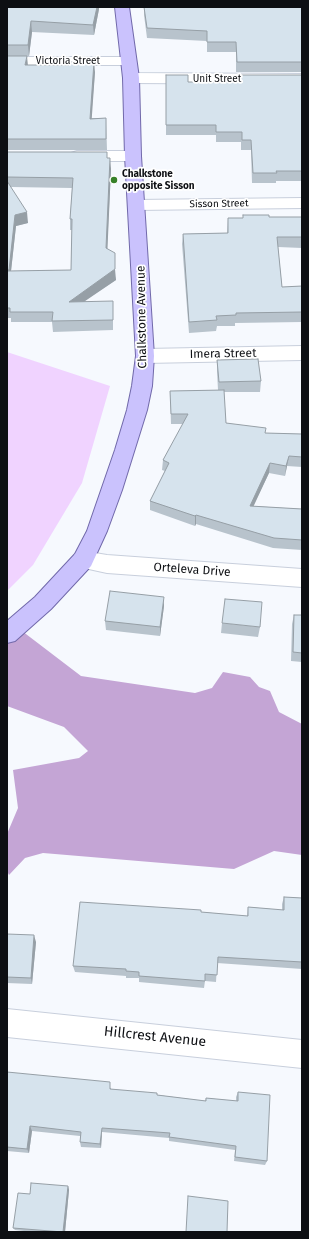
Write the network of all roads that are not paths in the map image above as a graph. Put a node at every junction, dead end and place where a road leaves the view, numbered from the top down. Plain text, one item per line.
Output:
1 (122, 7) edge
2 (7, 60) edge
3 (130, 70) junction
4 (302, 79) edge
5 (62, 156) edge
6 (133, 156) junction
7 (302, 203) edge
8 (136, 205) junction
9 (302, 353) edge
10 (145, 356) junction
11 (83, 560) junction
12 (302, 578) edge
13 (7, 634) edge
14 (7, 1023) edge
15 (302, 1054) edge

1 - 3 main road, Chalkstone Avenue
2 - 3 street, Victoria Street
3 - 4 street, Unit Street
3 - 6 main road, Chalkstone Avenue
5 - 6 street
6 - 8 main road, Chalkstone Avenue
7 - 8 street, Sisson Street
8 - 10 main road, Chalkstone Avenue
9 - 10 street, Imera Street
10 - 11 main road, Chalkstone Avenue
11 - 12 street, Orteleva Drive
11 - 13 main road, Chalkstone Avenue
14 - 15 street, Hillcrest Avenue

